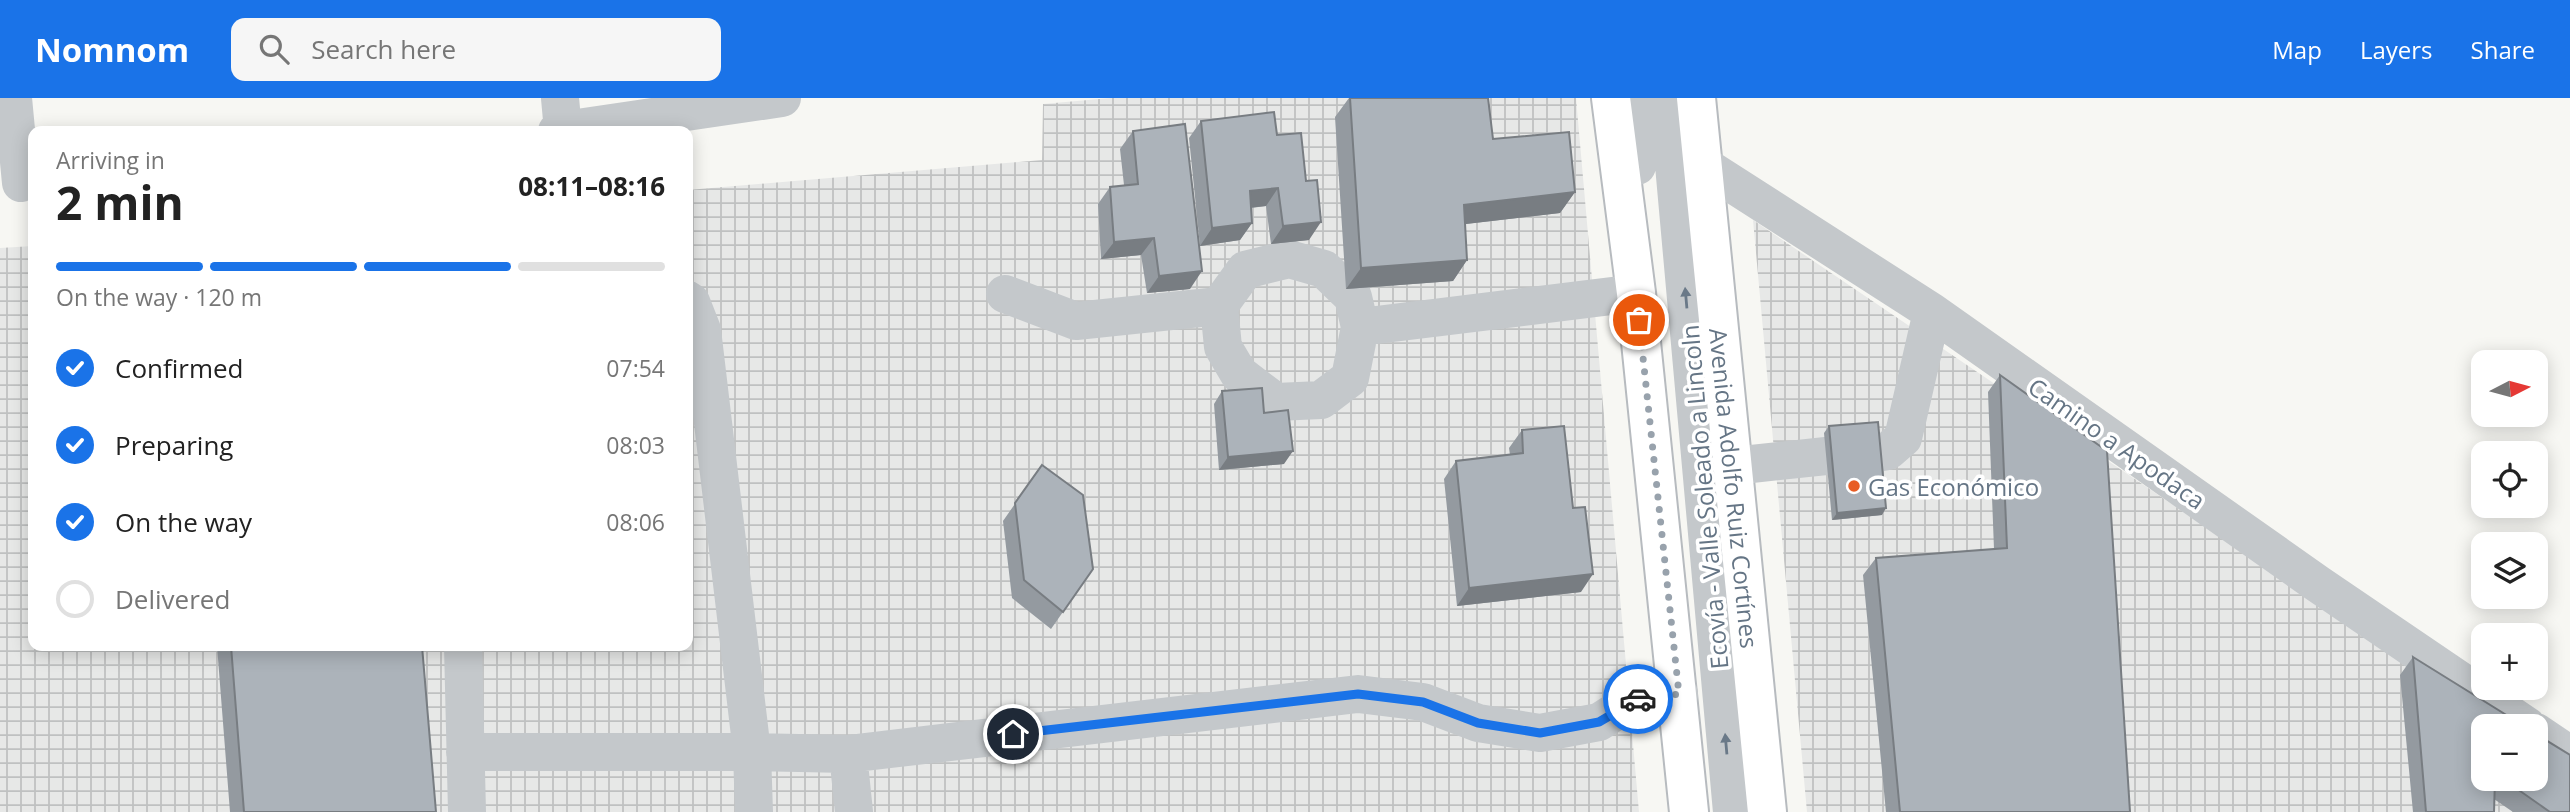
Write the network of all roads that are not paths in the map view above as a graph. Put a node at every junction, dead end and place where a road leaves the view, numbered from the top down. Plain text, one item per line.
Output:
1 (13, 98) edge
2 (560, 98) edge
3 (782, 98) edge
4 (1611, 98) edge
5 (1631, 98) edge
6 (1668, 98) edge
7 (1696, 98) edge
8 (563, 126) edge
9 (597, 126) edge
10 (1703, 165) junction
11 (18, 184) edge
12 (1005, 293) dead end
13 (1636, 293) junction
14 (1219, 306) junction
15 (693, 307) edge
16 (1932, 313) junction
17 (1360, 327) junction
18 (1876, 453) edge
19 (1826, 456) dead end
20 (1733, 466) junction
21 (463, 651) edge
22 (1679, 694) junction
23 (2509, 714) edge
24 (2548, 740) edge
25 (465, 752) junction
26 (752, 752) junction
27 (848, 754) junction
28 (2570, 755) edge
29 (467, 812) edge
30 (754, 812) edge
31 (854, 812) edge
32 (1689, 812) edge
33 (1695, 812) edge
34 (1732, 812) edge
35 (1767, 812) edge

1 - 11 street
2 - 8 street
3 - 9 street
4 - 13 main road
5 - 33 street
34 -> 6 street, Ecovía - Valle Soleado a Lincoln
7 - 10 main road, Avenida Adolfo Ruiz Cortínes
10 - 16 street, Camino a Apodaca
10 - 20 main road, Avenida Adolfo Ruiz Cortínes
12 - 14 street
13 - 17 street
13 - 22 main road
14 - 17 street
14 - 17 street
15 - 26 street
16 - 18 street
16 - 23 street, Camino a Apodaca
19 - 20 street
20 - 35 main road, Avenida Adolfo Ruiz Cortínes
21 - 25 street
22 - 27 street
22 - 32 main road
24 - 28 street
25 - 26 street
25 - 29 street
26 - 27 street
26 - 30 street
27 - 31 street

